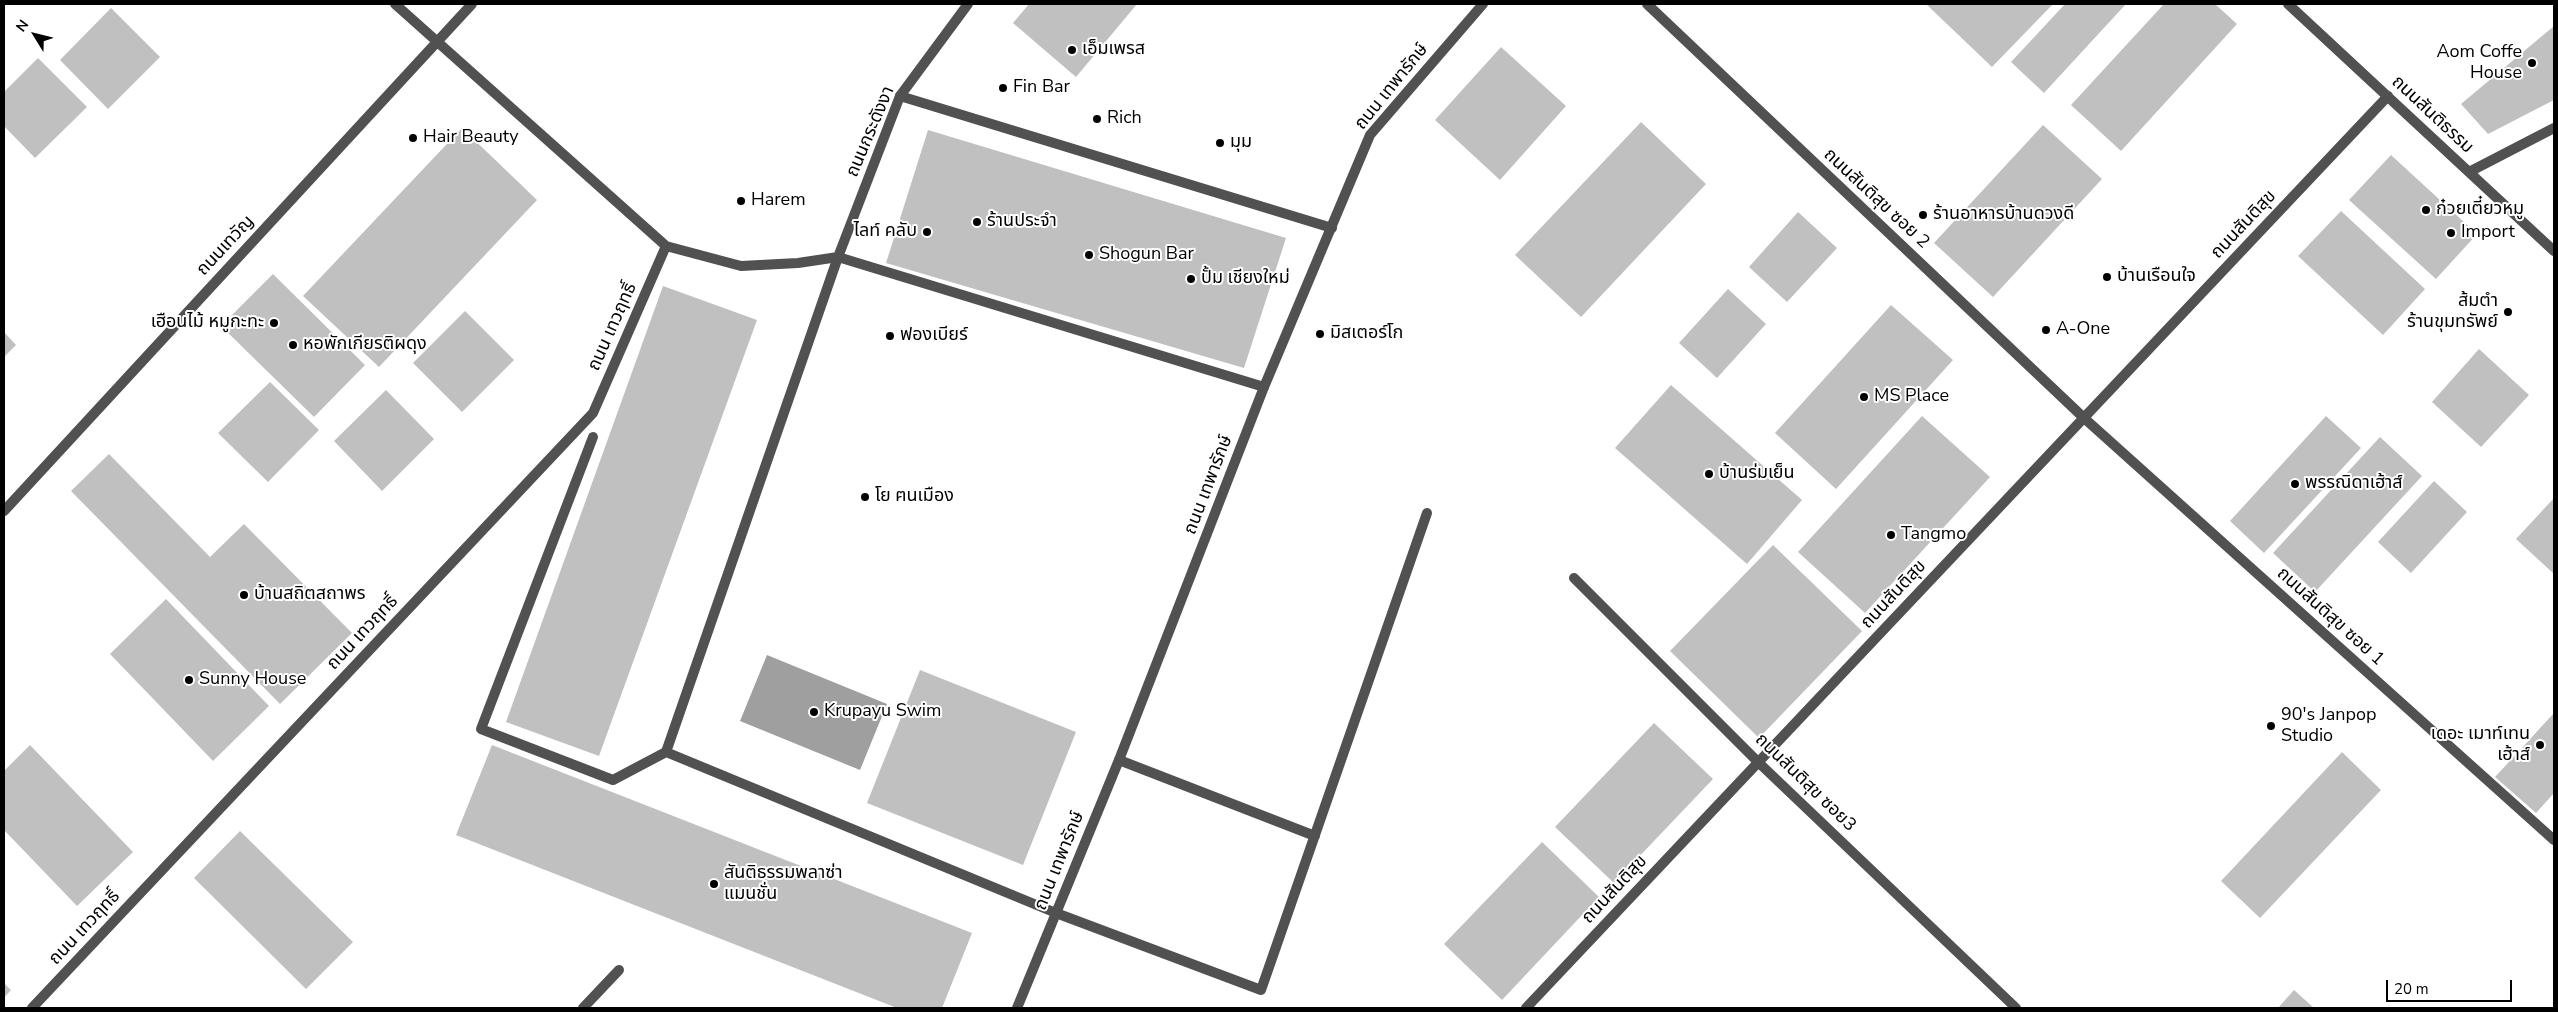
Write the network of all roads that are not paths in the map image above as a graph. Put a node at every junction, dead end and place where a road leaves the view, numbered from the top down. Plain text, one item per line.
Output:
1 (395, 4) edge
2 (472, 4) edge
3 (967, 4) edge
4 (1482, 4) edge
5 (1647, 4) edge
6 (2288, 4) edge
7 (437, 41) junction
8 (900, 96) junction
9 (2388, 96) junction
10 (2554, 128) edge
11 (2470, 172) junction
12 (1332, 228) junction
13 (666, 246) junction
14 (2554, 251) edge
15 (838, 257) junction
16 (1264, 388) junction
17 (2084, 418) junction
18 (593, 437) dead end
19 (4, 510) edge
20 (1428, 512) dead end
21 (1574, 578) dead end
22 (666, 752) junction
23 (1118, 760) junction
24 (1758, 762) junction
25 (1315, 836) junction
26 (2554, 840) edge
27 (1056, 913) junction
28 (619, 970) dead end
29 (32, 1008) edge
30 (584, 1008) edge
31 (1017, 1008) edge
32 (1526, 1008) edge
33 (2016, 1008) edge

1 - 7 street
2 - 7 street, ถนนเทวัญ
3 - 8 street, ถนนกระดังงา
4 - 12 street, ถนน เทพารักษ์
5 - 17 street, ถนนสันติสุข ซอย 2
6 - 9 street, ถนนสันติธรรม
7 - 13 street
7 - 19 street, ถนนเทวัญ
8 - 12 street
8 - 15 street, ถนนกระดังงา
9 - 11 street, ถนนสันติธรรม
9 - 17 street, ถนนสันติสุข
10 - 11 street
11 - 14 street, ถนนสันติธรรม
12 - 16 street, ถนน เทพารักษ์
13 - 15 street
13 - 29 street, ถนน เทวฤทธิ์
15 - 16 street
15 - 22 street, ถนนกระดังงา
16 - 23 street, ถนน เทพารักษ์
17 - 24 street, ถนนสันติสุข
17 - 26 street, ถนนสันติสุข ซอย 1
18 - 22 street
20 - 25 street
21 - 24 street, ถนนสันติสุข ซอย3
22 - 27 street
23 - 25 street
23 - 27 street, ถนน เทพารักษ์
24 - 32 street, ถนนสันติสุข
24 - 33 street, ถนนสันติสุข ซอย3
25 - 27 street
27 - 31 street, ถนน เทพารักษ์
28 - 30 street

